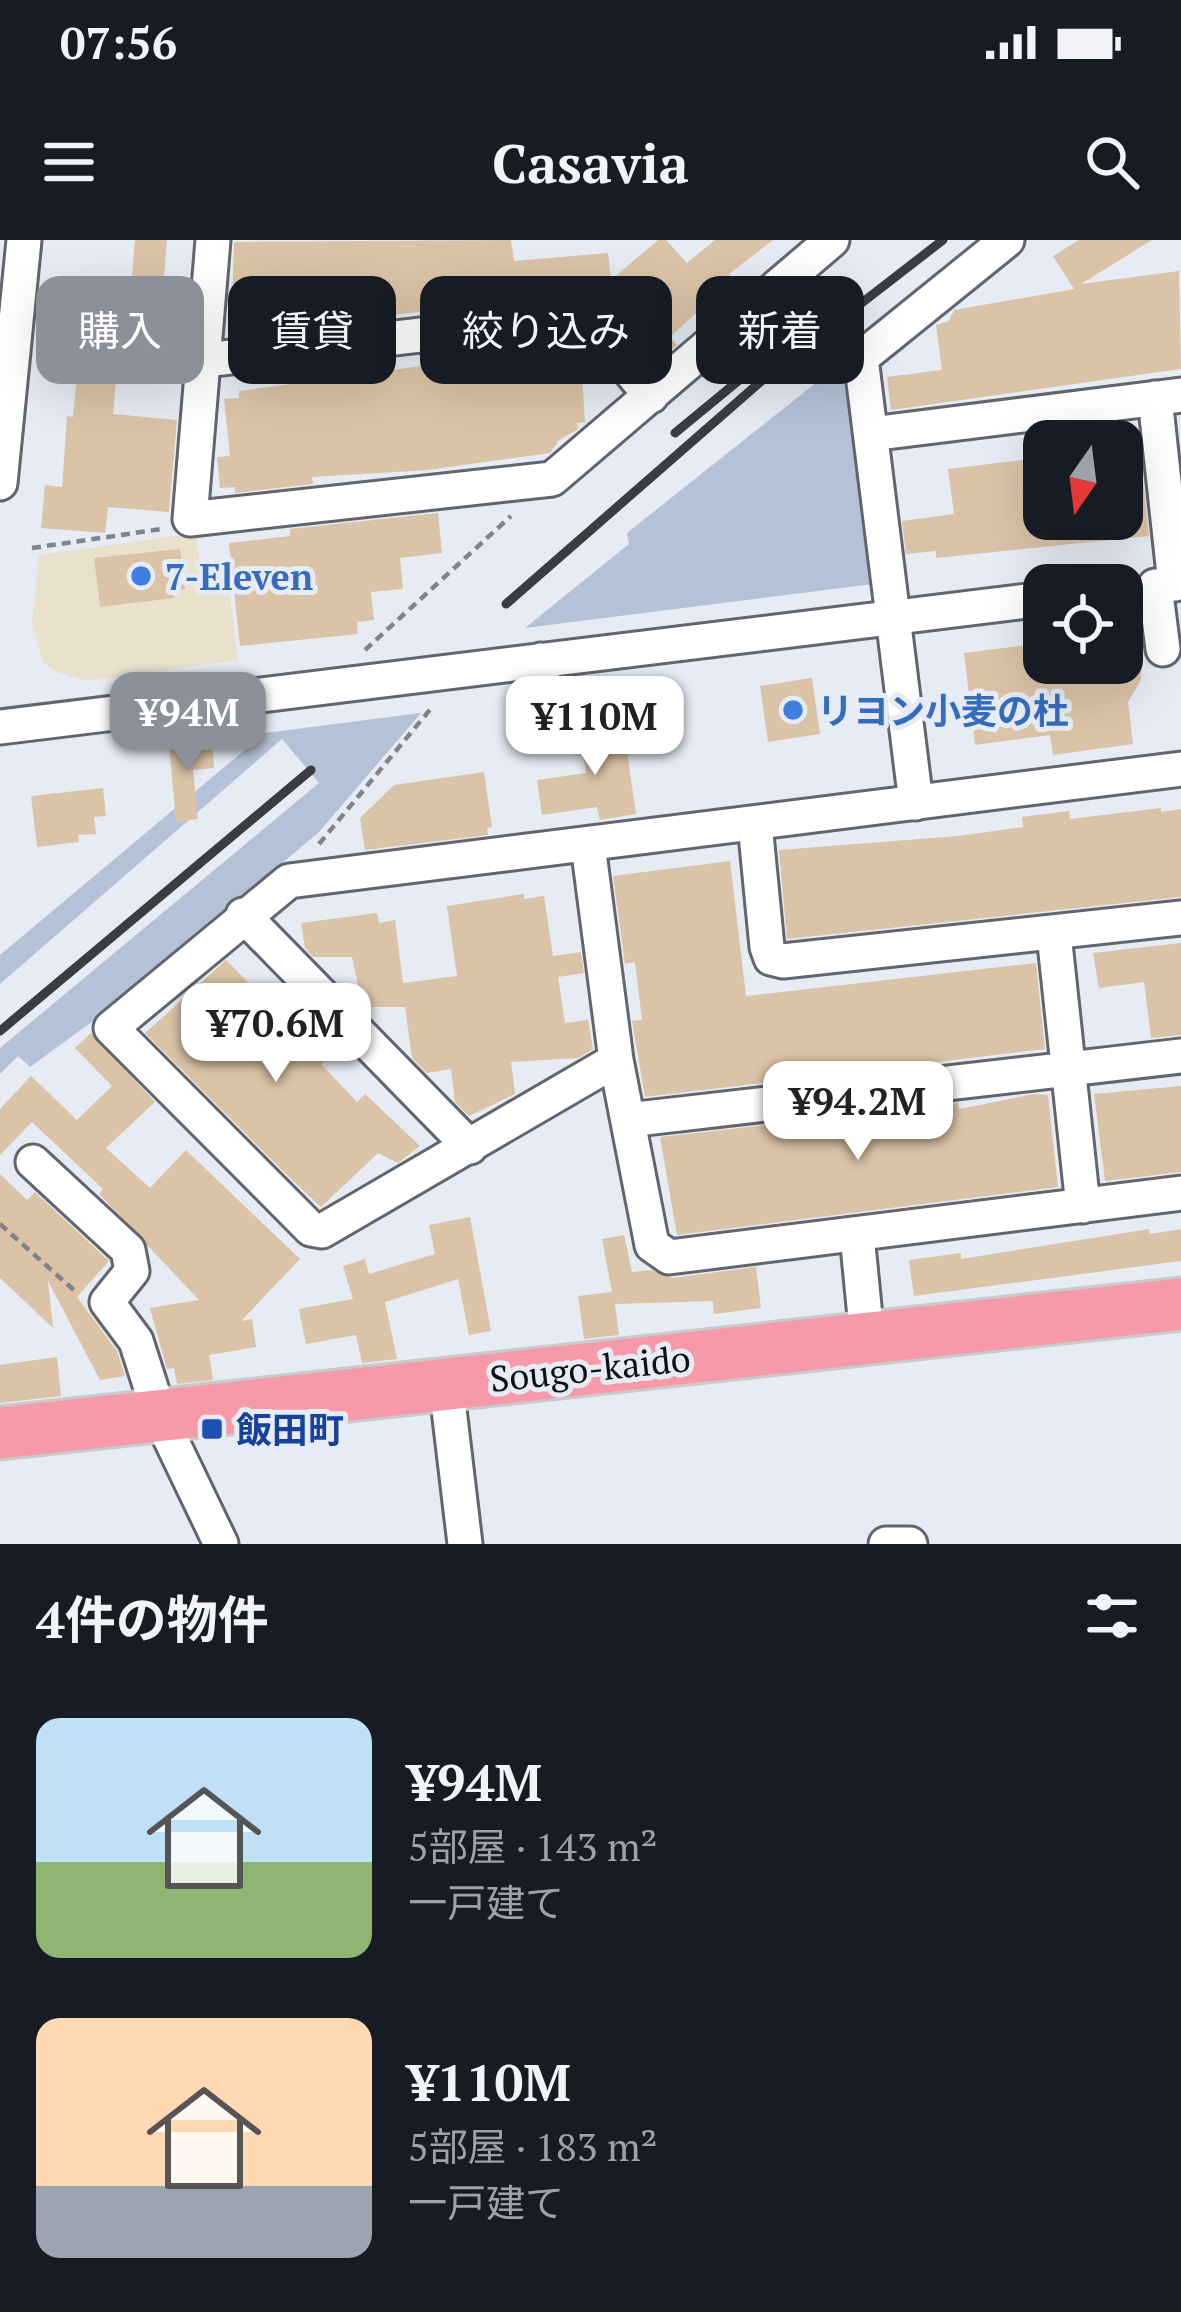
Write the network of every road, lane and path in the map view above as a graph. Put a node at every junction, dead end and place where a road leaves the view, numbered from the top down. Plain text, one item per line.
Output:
1 (213, 240) edge
2 (1007, 240) edge
3 (16, 242) edge
4 (821, 244) edge
5 (206, 360) junction
6 (650, 396) junction
7 (1168, 396) edge
8 (871, 434) junction
9 (552, 479) junction
10 (0, 483) edge
11 (190, 519) junction
12 (32, 548) dead end
13 (1158, 586) edge
14 (1023, 602) edge
15 (893, 617) junction
16 (1163, 649) dead end
17 (365, 650) dead end
18 (541, 660) junction
19 (433, 706) dead end
20 (0, 727) edge
21 (548, 731) dead end
22 (1181, 769) edge
23 (916, 803) junction
24 (755, 824) junction
25 (588, 845) junction
26 (289, 881) junction
27 (243, 915) junction
28 (1181, 918) edge
29 (1054, 934) junction
30 (1181, 1056) edge
31 (616, 1060) junction
32 (1067, 1070) junction
33 (628, 1120) junction
34 (470, 1147) junction
35 (33, 1162) dead end
36 (1181, 1193) edge
37 (1083, 1206) junction
38 (0, 1224) edge
39 (856, 1235) junction
40 (107, 1302) junction
41 (1181, 1304) edge
42 (867, 1337) junction
43 (446, 1384) junction
44 (161, 1419) junction
45 (0, 1433) edge
46 (221, 1544) edge
47 (465, 1544) edge
48 (886, 1544) edge
49 (910, 1544) edge

1 - 5 street
2 - 8 street
3 - 10 street
4 - 6 street
5 - 6 street
5 - 11 street
6 - 9 street
7 - 8 street
7 - 13 street
8 - 15 street
9 - 11 street
9 - 17 path
11 - 12 path
13 - 16 street
14 - 15 street
15 - 18 street
15 - 23 street
18 - 20 street
18 - 21 street
19 - 26 path
22 - 23 street
23 - 24 street
24 - 25 street
24 - 29 street
25 - 26 street
25 - 31 street
26 - 27 street
27 - 34 street
27 - 34 street
28 - 29 street
29 - 32 street
30 - 32 street
31 - 33 street
31 - 34 street
32 - 33 street
32 - 37 street
33 - 39 street
35 - 40 street
36 - 37 street
37 - 39 street
38 - 40 path
39 - 42 street
40 - 44 street
41 - 42 highway, Sougo-kaido
42 - 43 highway, Sougo-kaido
43 - 44 highway, Sougo-kaido
43 - 47 street
44 - 45 highway, Sougo-kaido
44 - 46 street
48 - 49 street

